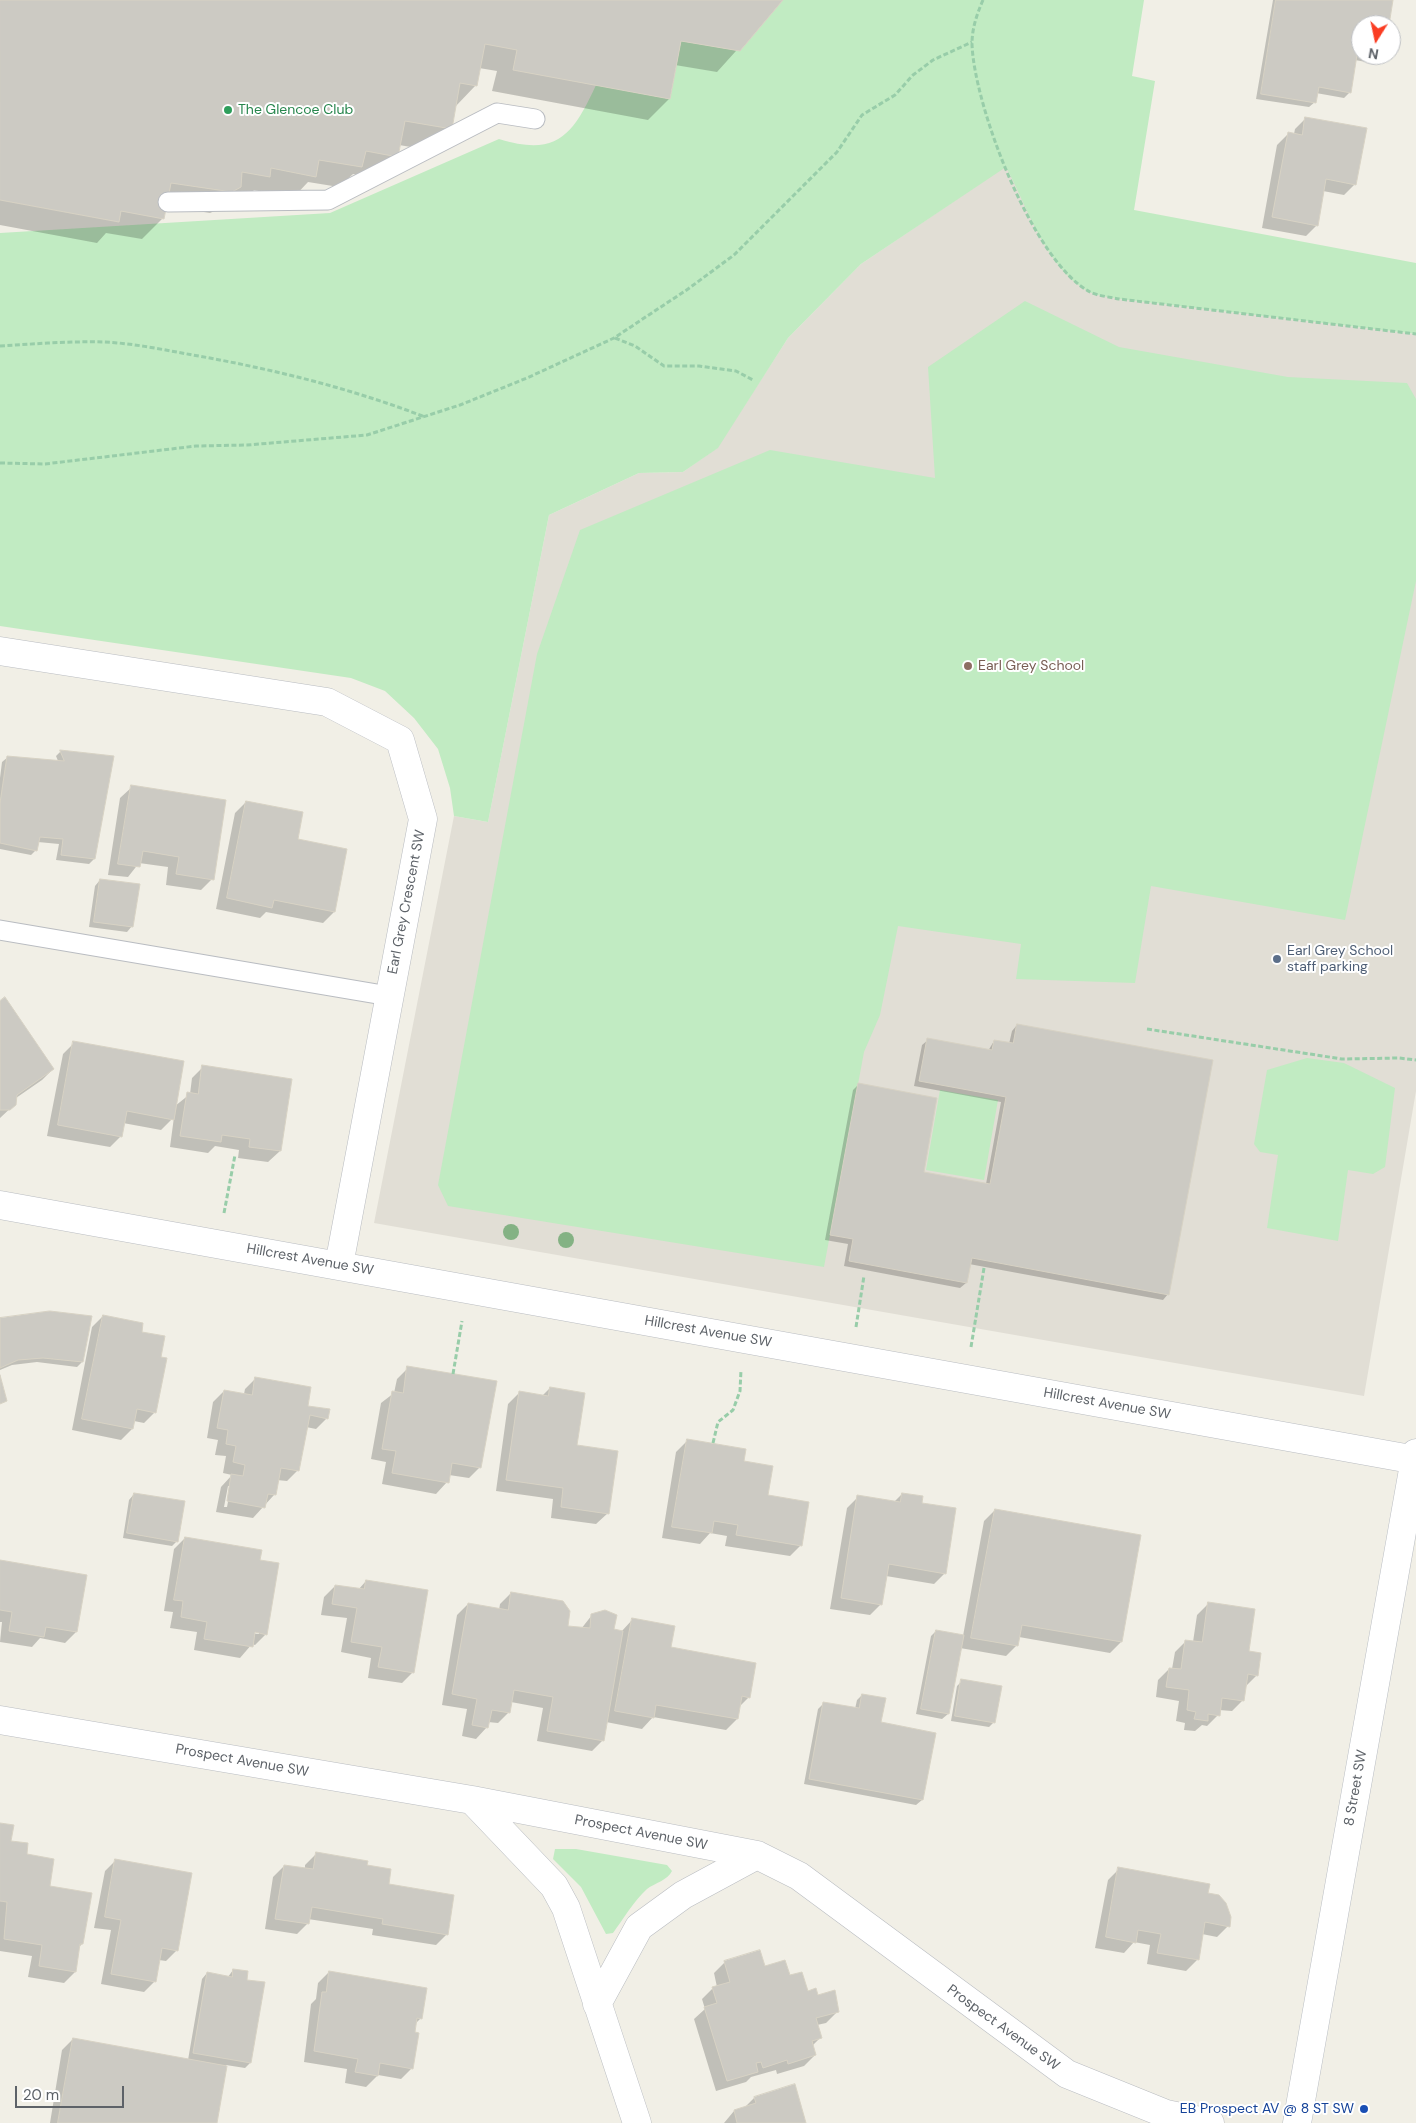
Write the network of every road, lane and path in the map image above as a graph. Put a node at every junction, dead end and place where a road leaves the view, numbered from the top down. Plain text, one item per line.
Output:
1 (983, 0) edge
2 (972, 42) junction
3 (534, 119) dead end
4 (168, 202) dead end
5 (1416, 334) edge
6 (614, 338) junction
7 (0, 346) edge
8 (753, 380) dead end
9 (425, 417) junction
10 (0, 463) edge
11 (0, 651) edge
12 (0, 930) edge
13 (390, 996) junction
14 (1147, 1029) dead end
15 (1416, 1060) edge
16 (235, 1155) dead end
17 (0, 1205) edge
18 (223, 1218) dead end
19 (339, 1265) junction
20 (984, 1268) dead end
21 (864, 1276) dead end
22 (462, 1320) dead end
23 (856, 1327) dead end
24 (971, 1348) dead end
25 (741, 1370) dead end
26 (453, 1374) dead end
27 (713, 1443) dead end
28 (1416, 1458) edge
29 (0, 1720) edge
30 (472, 1800) junction
31 (757, 1855) junction
32 (597, 2004) junction
33 (637, 2123) edge
34 (1210, 2123) edge
35 (1297, 2123) edge

1 - 2 path
2 - 5 path
2 - 6 path
3 - 4 lane
6 - 8 path
6 - 9 path
7 - 9 path
9 - 10 path
11 - 13 street, Earl Grey Crescent SW
12 - 13 lane
13 - 19 street, Earl Grey Crescent SW
14 - 15 path
16 - 18 path
17 - 19 street, Hillcrest Avenue SW
19 - 28 street, Hillcrest Avenue SW
20 - 24 path
21 - 23 path
22 - 26 path
25 - 27 path
28 - 35 street, 8 Street SW
29 - 30 street, Prospect Avenue SW
30 - 31 street, Prospect Avenue SW
30 - 32 street
31 - 32 street
31 - 34 street, Prospect Avenue SW
32 - 33 street

